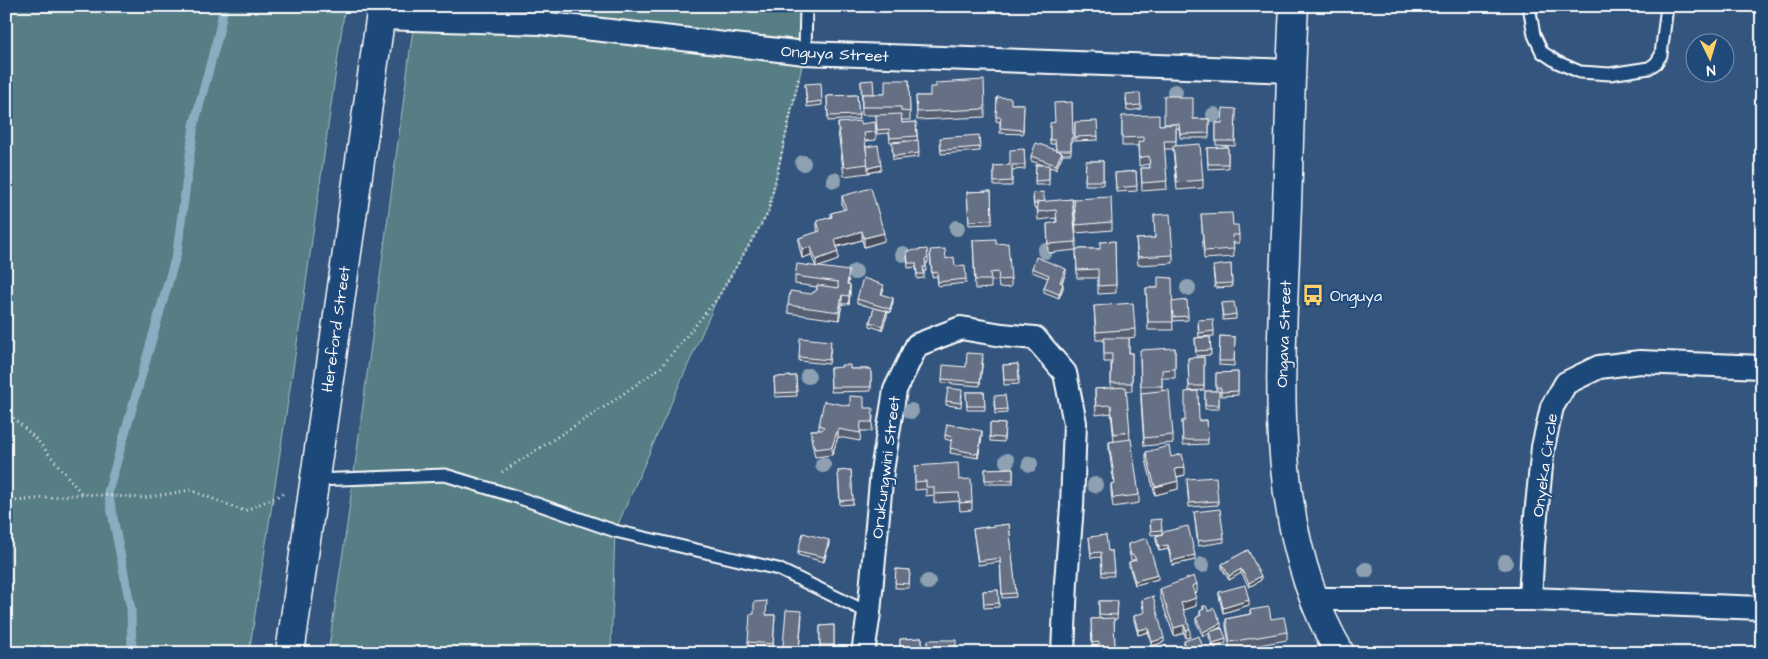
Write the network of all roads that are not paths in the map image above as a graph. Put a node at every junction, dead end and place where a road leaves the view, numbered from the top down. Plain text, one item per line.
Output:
1 (498, 6) edge
2 (806, 6) edge
3 (1294, 6) edge
4 (1530, 6) edge
5 (1667, 6) edge
6 (381, 12) edge
7 (540, 23) junction
8 (805, 53) junction
9 (1290, 72) junction
10 (1762, 367) edge
11 (314, 480) junction
12 (1314, 599) junction
13 (1530, 599) junction
14 (1762, 608) edge
15 (869, 613) junction
16 (290, 653) edge
17 (863, 653) edge
18 (1063, 653) edge
19 (1340, 653) edge

1 - 7 street
2 - 8 lane
3 - 9 street, Ongava Street
4 - 5 lane
6 - 7 street, Onguya Street
6 - 11 street, Hereford Street
7 - 8 street, Onguya Street
8 - 9 street, Onguya Street
9 - 12 street, Ongava Street
10 - 13 street, Onyeka Circle
11 - 15 lane
11 - 16 street, Hereford Street
12 - 13 street
12 - 19 street, Ongava Street
13 - 14 street
15 - 17 street, Orukungwini Street
15 - 18 street, Orukungwini Street

